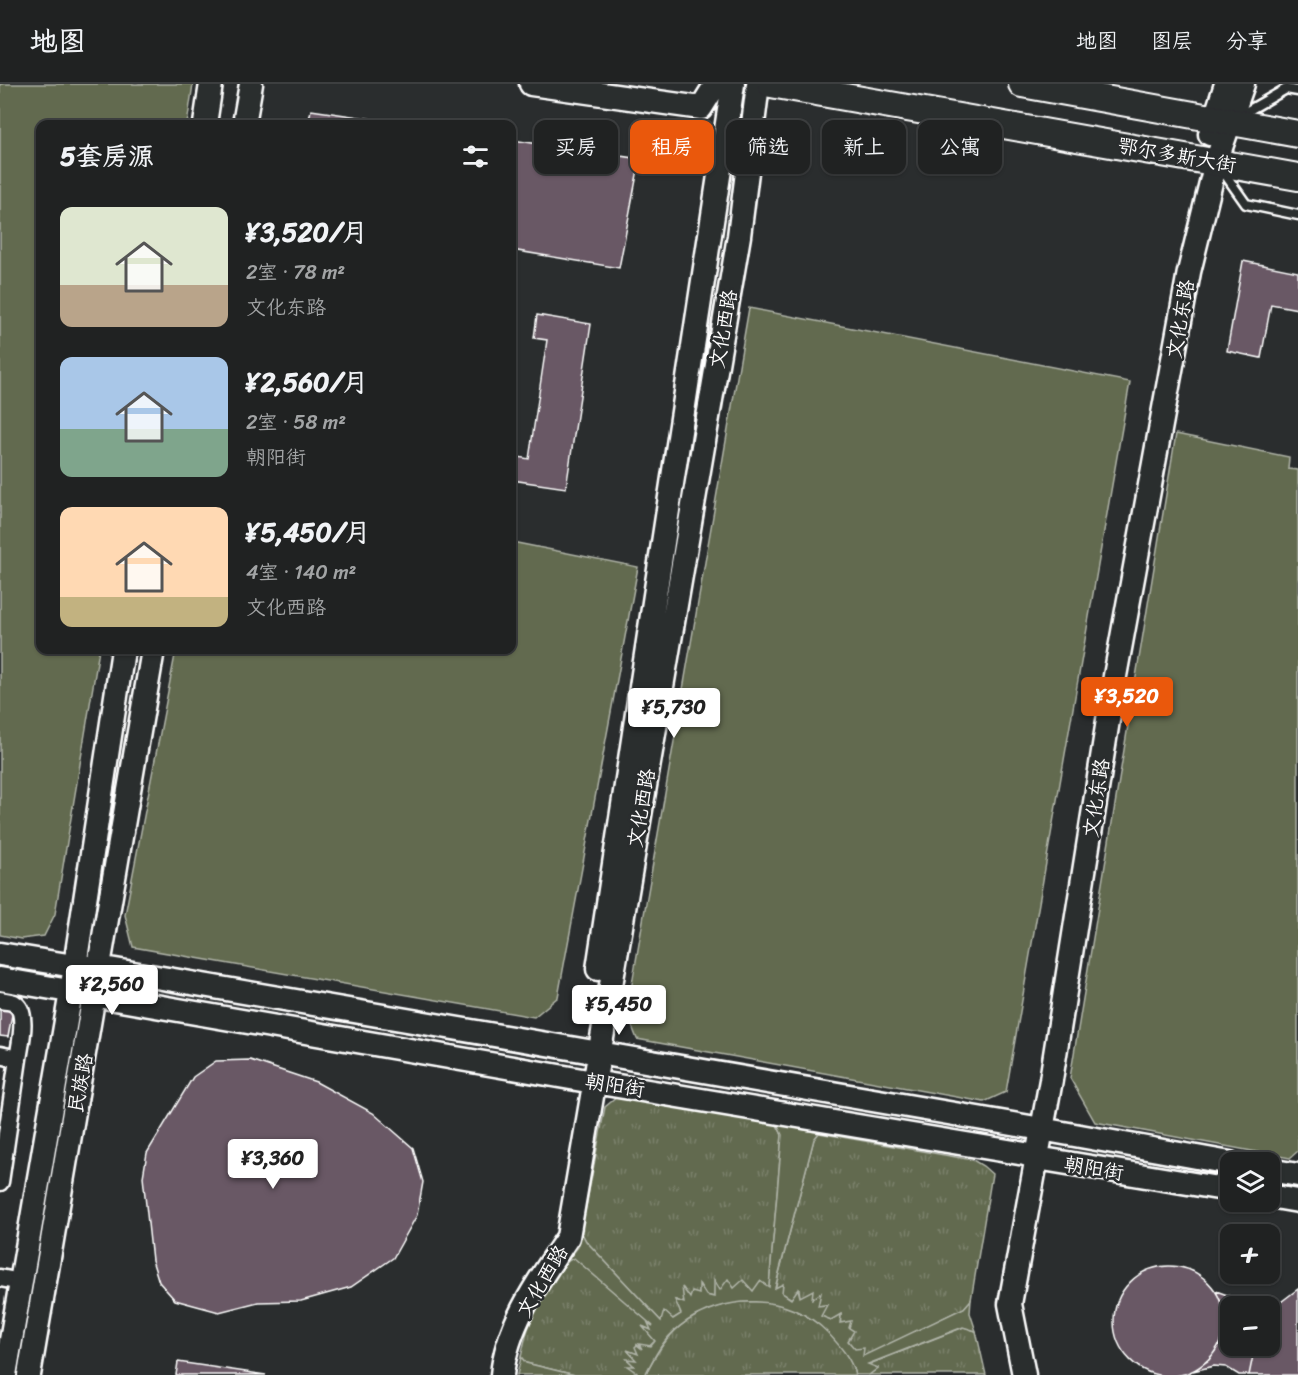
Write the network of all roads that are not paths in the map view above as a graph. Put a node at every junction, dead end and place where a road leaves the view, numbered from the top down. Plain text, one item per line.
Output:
1 (211, 84) edge
2 (251, 84) edge
3 (531, 84) edge
4 (716, 84) edge
5 (733, 84) edge
6 (758, 84) edge
7 (771, 84) edge
8 (1022, 84) edge
9 (1226, 84) edge
10 (1243, 84) edge
11 (1298, 91) edge
12 (206, 120) edge
13 (245, 120) edge
14 (1222, 120) junction
15 (1298, 134) edge
16 (1209, 161) junction
17 (1298, 177) edge
18 (1298, 215) edge
19 (122, 654) edge
20 (152, 654) edge
21 (0, 954) edge
22 (74, 966) junction
23 (98, 967) junction
24 (0, 979) edge
25 (71, 992) junction
26 (95, 994) junction
27 (0, 1000) edge
28 (593, 1052) junction
29 (0, 1055) edge
30 (18, 1059) junction
31 (588, 1081) junction
32 (1036, 1129) junction
33 (1031, 1156) junction
34 (1220, 1161) edge
35 (1280, 1172) edge
36 (1298, 1175) edge
37 (0, 1182) edge
38 (1220, 1188) edge
39 (1280, 1198) edge
40 (1298, 1201) edge
41 (10, 1280) edge
42 (5, 1375) edge
43 (29, 1375) edge
44 (495, 1375) edge
45 (502, 1375) edge
46 (1015, 1375) edge
47 (1024, 1375) edge

1 - 12 street
2 - 13 street
3 - 4 street
5 - 28 street, 文化西路
6 - 28 street, 文化西路
7 - 16 main road, 鄂尔多斯大街
8 - 14 main road
9 - 14 street, 文化东路
10 - 14 street, 文化东路
11 - 14 lane
14 - 15 main road
14 - 16 street, 文化东路
16 - 17 main road, 鄂尔多斯大街
16 - 18 lane
16 - 32 street, 文化东路
19 - 22 street, 民族路
20 - 23 street, 民族路
21 - 22 street, 朝阳街
22 - 23 street, 朝阳街
22 - 25 street, 民族路
23 - 26 street, 民族路
23 - 28 street, 朝阳街
24 - 25 street, 朝阳街
25 - 26 street, 朝阳街
25 - 41 street, 民族路
26 - 31 street, 朝阳街
26 - 43 street, 民族路
27 - 30 street
28 - 31 street, 文化西路
28 - 32 street, 朝阳街
29 - 30 street
30 - 37 street
31 - 33 street, 朝阳街
31 - 44 street, 文化西路
31 - 45 street, 文化西路
32 - 33 street, 文化东路
32 - 34 street, 朝阳街
33 - 38 street, 朝阳街
33 - 46 street, 文化东路
33 - 47 street, 文化东路
35 - 36 street
39 - 40 street
41 - 42 street, 民族路

